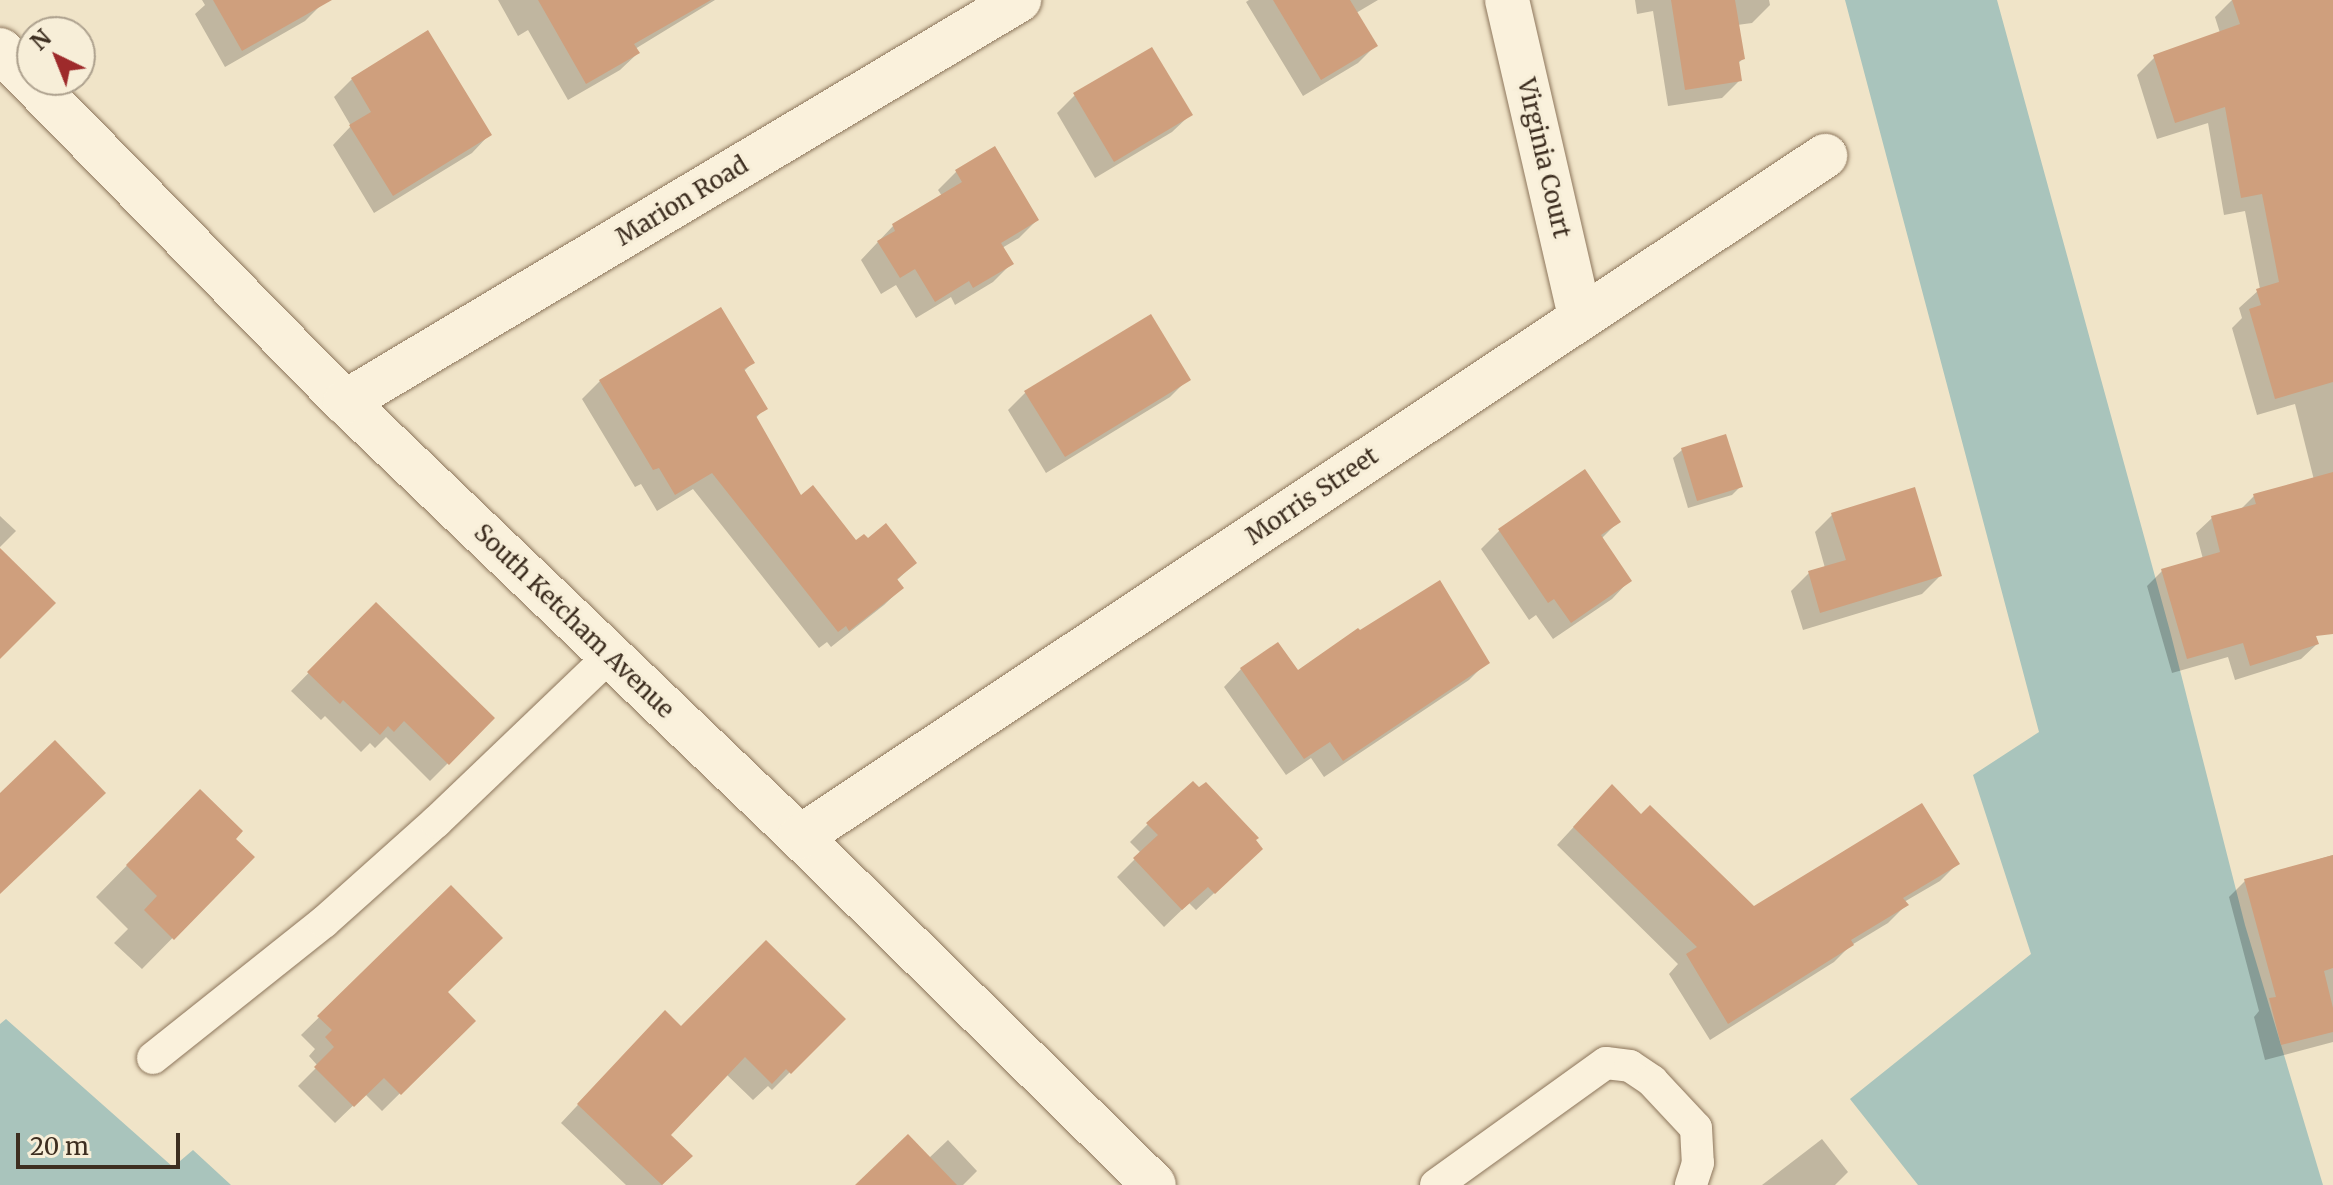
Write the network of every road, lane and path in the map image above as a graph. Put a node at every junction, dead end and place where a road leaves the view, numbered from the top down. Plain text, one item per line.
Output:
1 (1019, 0) edge
2 (1507, 0) edge
3 (0, 50) edge
4 (1825, 156) dead end
5 (1580, 316) junction
6 (345, 402) junction
7 (610, 656) junction
8 (800, 837) junction
9 (153, 1058) dead end
10 (1154, 1185) edge
11 (1436, 1185) edge
12 (1691, 1185) edge

1 - 6 street, Marion Road
2 - 5 street, Virginia Court
3 - 6 street, South Ketcham Avenue
4 - 5 street, Morris Street
5 - 8 street, Morris Street
6 - 7 street, South Ketcham Avenue
7 - 8 street, South Ketcham Avenue
7 - 9 lane
8 - 10 street, South Ketcham Avenue
11 - 12 lane

